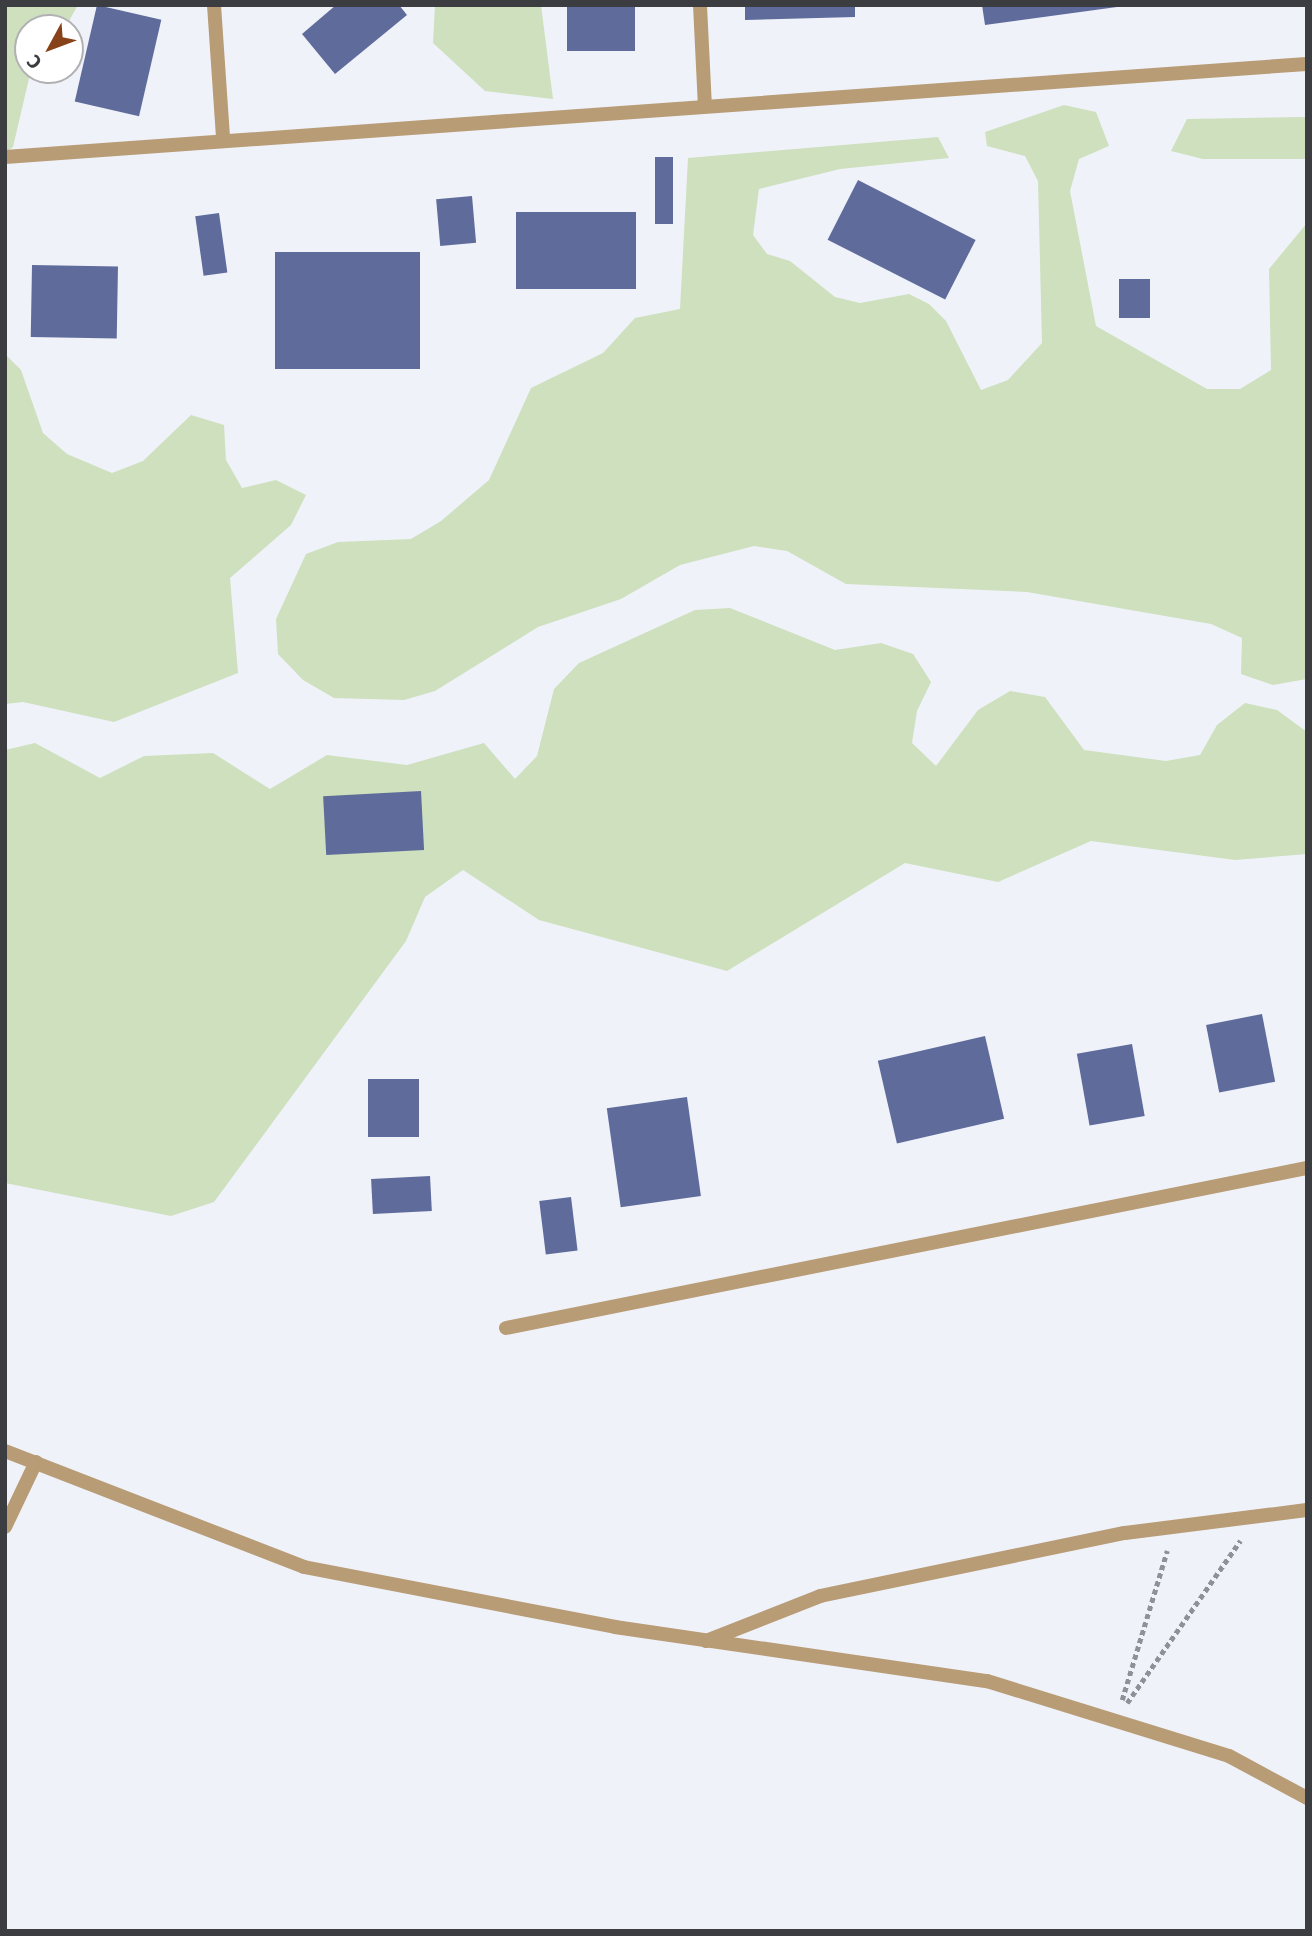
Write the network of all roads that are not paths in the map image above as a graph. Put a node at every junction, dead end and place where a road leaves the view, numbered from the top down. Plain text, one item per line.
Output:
1 (214, 5) edge
2 (700, 5) edge
3 (1307, 64) edge
4 (705, 106) junction
5 (223, 138) junction
6 (5, 157) edge
7 (1307, 1168) edge
8 (506, 1328) dead end
9 (5, 1451) edge
10 (36, 1462) junction
11 (1307, 1510) edge
12 (5, 1528) edge
13 (706, 1641) junction
14 (1307, 1798) edge

1 - 5 street
2 - 4 street
3 - 4 street
4 - 5 street
5 - 6 street
7 - 8 street
9 - 10 street
10 - 12 street
10 - 13 street
11 - 13 street
13 - 14 street

